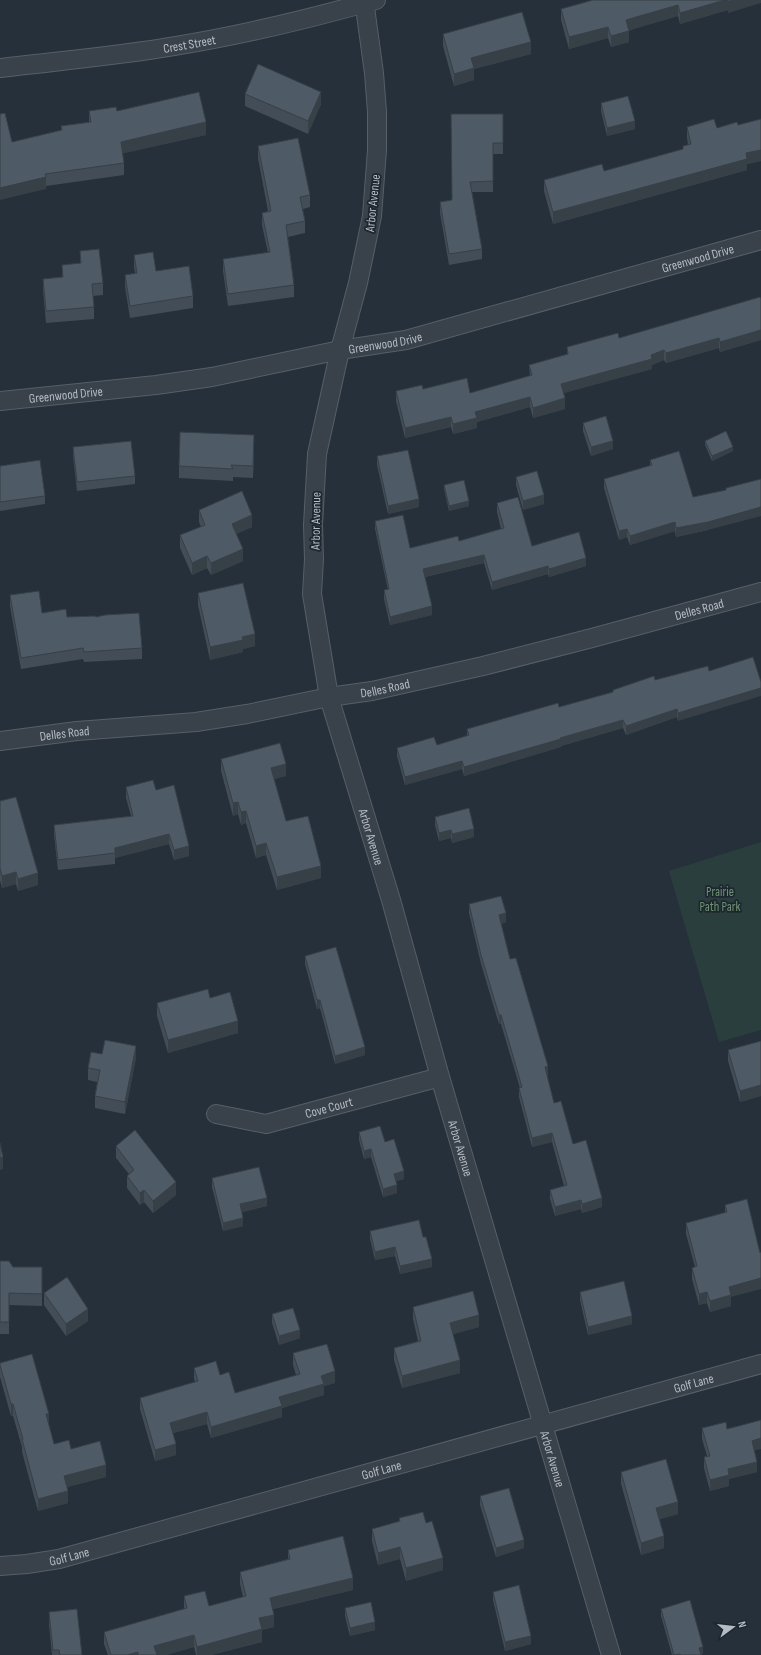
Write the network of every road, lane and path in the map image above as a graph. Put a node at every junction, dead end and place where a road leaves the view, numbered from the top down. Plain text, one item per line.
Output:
1 (368, 1) edge
2 (0, 68) edge
3 (761, 240) edge
4 (340, 350) junction
5 (0, 401) edge
6 (761, 592) edge
7 (329, 697) junction
8 (0, 741) edge
9 (440, 1077) junction
10 (216, 1114) dead end
11 (761, 1364) edge
12 (543, 1425) junction
13 (0, 1566) edge
14 (611, 1655) edge

1 - 2 street, Crest Street
1 - 4 street, Arbor Avenue
3 - 4 street, Greenwood Drive
4 - 5 street, Greenwood Drive
4 - 7 street, Arbor Avenue
6 - 7 street, Delles Road
7 - 8 street, Delles Road
7 - 9 street, Arbor Avenue
9 - 10 street, Cove Court
9 - 12 street, Arbor Avenue
11 - 12 street, Golf Lane
12 - 13 street, Golf Lane
12 - 14 street, Arbor Avenue

